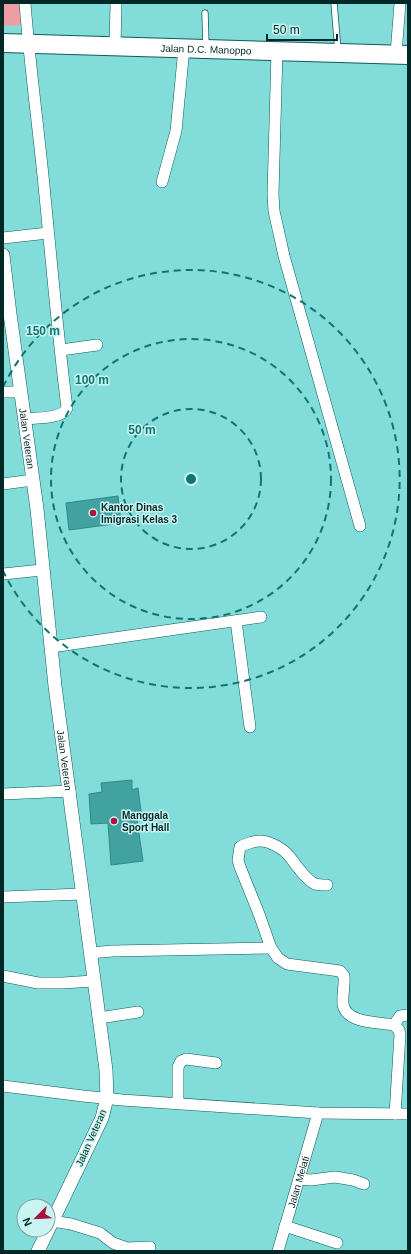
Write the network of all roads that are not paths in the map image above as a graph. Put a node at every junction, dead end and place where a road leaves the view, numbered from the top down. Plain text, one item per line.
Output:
1 (25, 3) edge
2 (116, 3) edge
3 (334, 3) edge
4 (400, 3) edge
5 (205, 13) dead end
6 (3, 43) edge
7 (28, 44) junction
8 (115, 47) junction
9 (171, 48) junction
10 (206, 49) junction
11 (277, 51) junction
12 (338, 53) junction
13 (402, 54) edge
14 (162, 182) dead end
15 (48, 233) junction
16 (3, 238) edge
17 (3, 255) edge
18 (8, 330) edge
19 (97, 345) dead end
20 (61, 350) junction
21 (3, 392) edge
22 (21, 392) junction
23 (24, 419) junction
24 (33, 480) junction
25 (3, 484) edge
26 (360, 526) dead end
27 (42, 570) junction
28 (3, 574) edge
29 (261, 617) dead end
30 (236, 621) junction
31 (51, 647) junction
32 (250, 727) dead end
33 (70, 791) junction
34 (3, 794) edge
35 (327, 885) dead end
36 (82, 894) junction
37 (3, 897) edge
38 (271, 948) junction
39 (90, 953) junction
40 (3, 976) edge
41 (93, 981) junction
42 (138, 1012) dead end
43 (408, 1015) edge
44 (98, 1018) junction
45 (394, 1025) junction
46 (216, 1063) dead end
47 (3, 1086) edge
48 (107, 1098) junction
49 (178, 1103) junction
50 (318, 1113) junction
51 (395, 1114) junction
52 (408, 1114) edge
53 (299, 1179) junction
54 (364, 1184) dead end
55 (56, 1213) edge
56 (56, 1222) edge
57 (285, 1226) junction
58 (44, 1238) edge
59 (336, 1243) dead end
60 (150, 1247) dead end
61 (38, 1251) edge
62 (278, 1251) edge

1 - 7 street
2 - 8 street
3 - 12 lane
4 - 13 street
5 - 10 lane
6 - 7 highway, Jalan D.C. Manoppo
7 - 8 highway, Jalan D.C. Manoppo
7 - 15 street
8 - 9 highway, Jalan D.C. Manoppo
9 - 10 highway, Jalan D.C. Manoppo
9 - 14 street
10 - 11 highway, Jalan D.C. Manoppo
11 - 12 highway, Jalan D.C. Manoppo
11 - 26 street
12 - 13 highway, Jalan D.C. Manoppo
15 - 16 street
15 - 20 street
17 - 18 street, Jalan Veteran
18 - 22 street, Jalan Veteran
19 - 20 street
20 - 23 street
21 - 22 street
22 - 23 street, Jalan Veteran
23 - 24 street, Jalan Veteran
24 - 25 street
24 - 27 street, Jalan Veteran
27 - 28 street
27 - 31 street, Jalan Veteran
29 - 30 street
30 - 31 street
30 - 32 street
31 - 33 street, Jalan Veteran
33 - 34 street
33 - 36 street, Jalan Veteran
35 - 38 street
36 - 37 street
36 - 39 street, Jalan Veteran
38 - 39 street
38 - 45 street
39 - 41 street, Jalan Veteran
40 - 41 street
41 - 44 street, Jalan Veteran
42 - 44 street
43 - 45 street
44 - 48 street, Jalan Veteran
45 - 51 street
46 - 49 street
47 - 48 street
48 - 49 street
48 - 55 street, Jalan Veteran
49 - 50 street
50 - 51 street
50 - 53 street, Jalan Melati
51 - 52 street
53 - 54 street
53 - 57 street, Jalan Melati
56 - 60 street
57 - 59 street
57 - 62 street, Jalan Melati
58 - 61 street, Jalan Veteran

